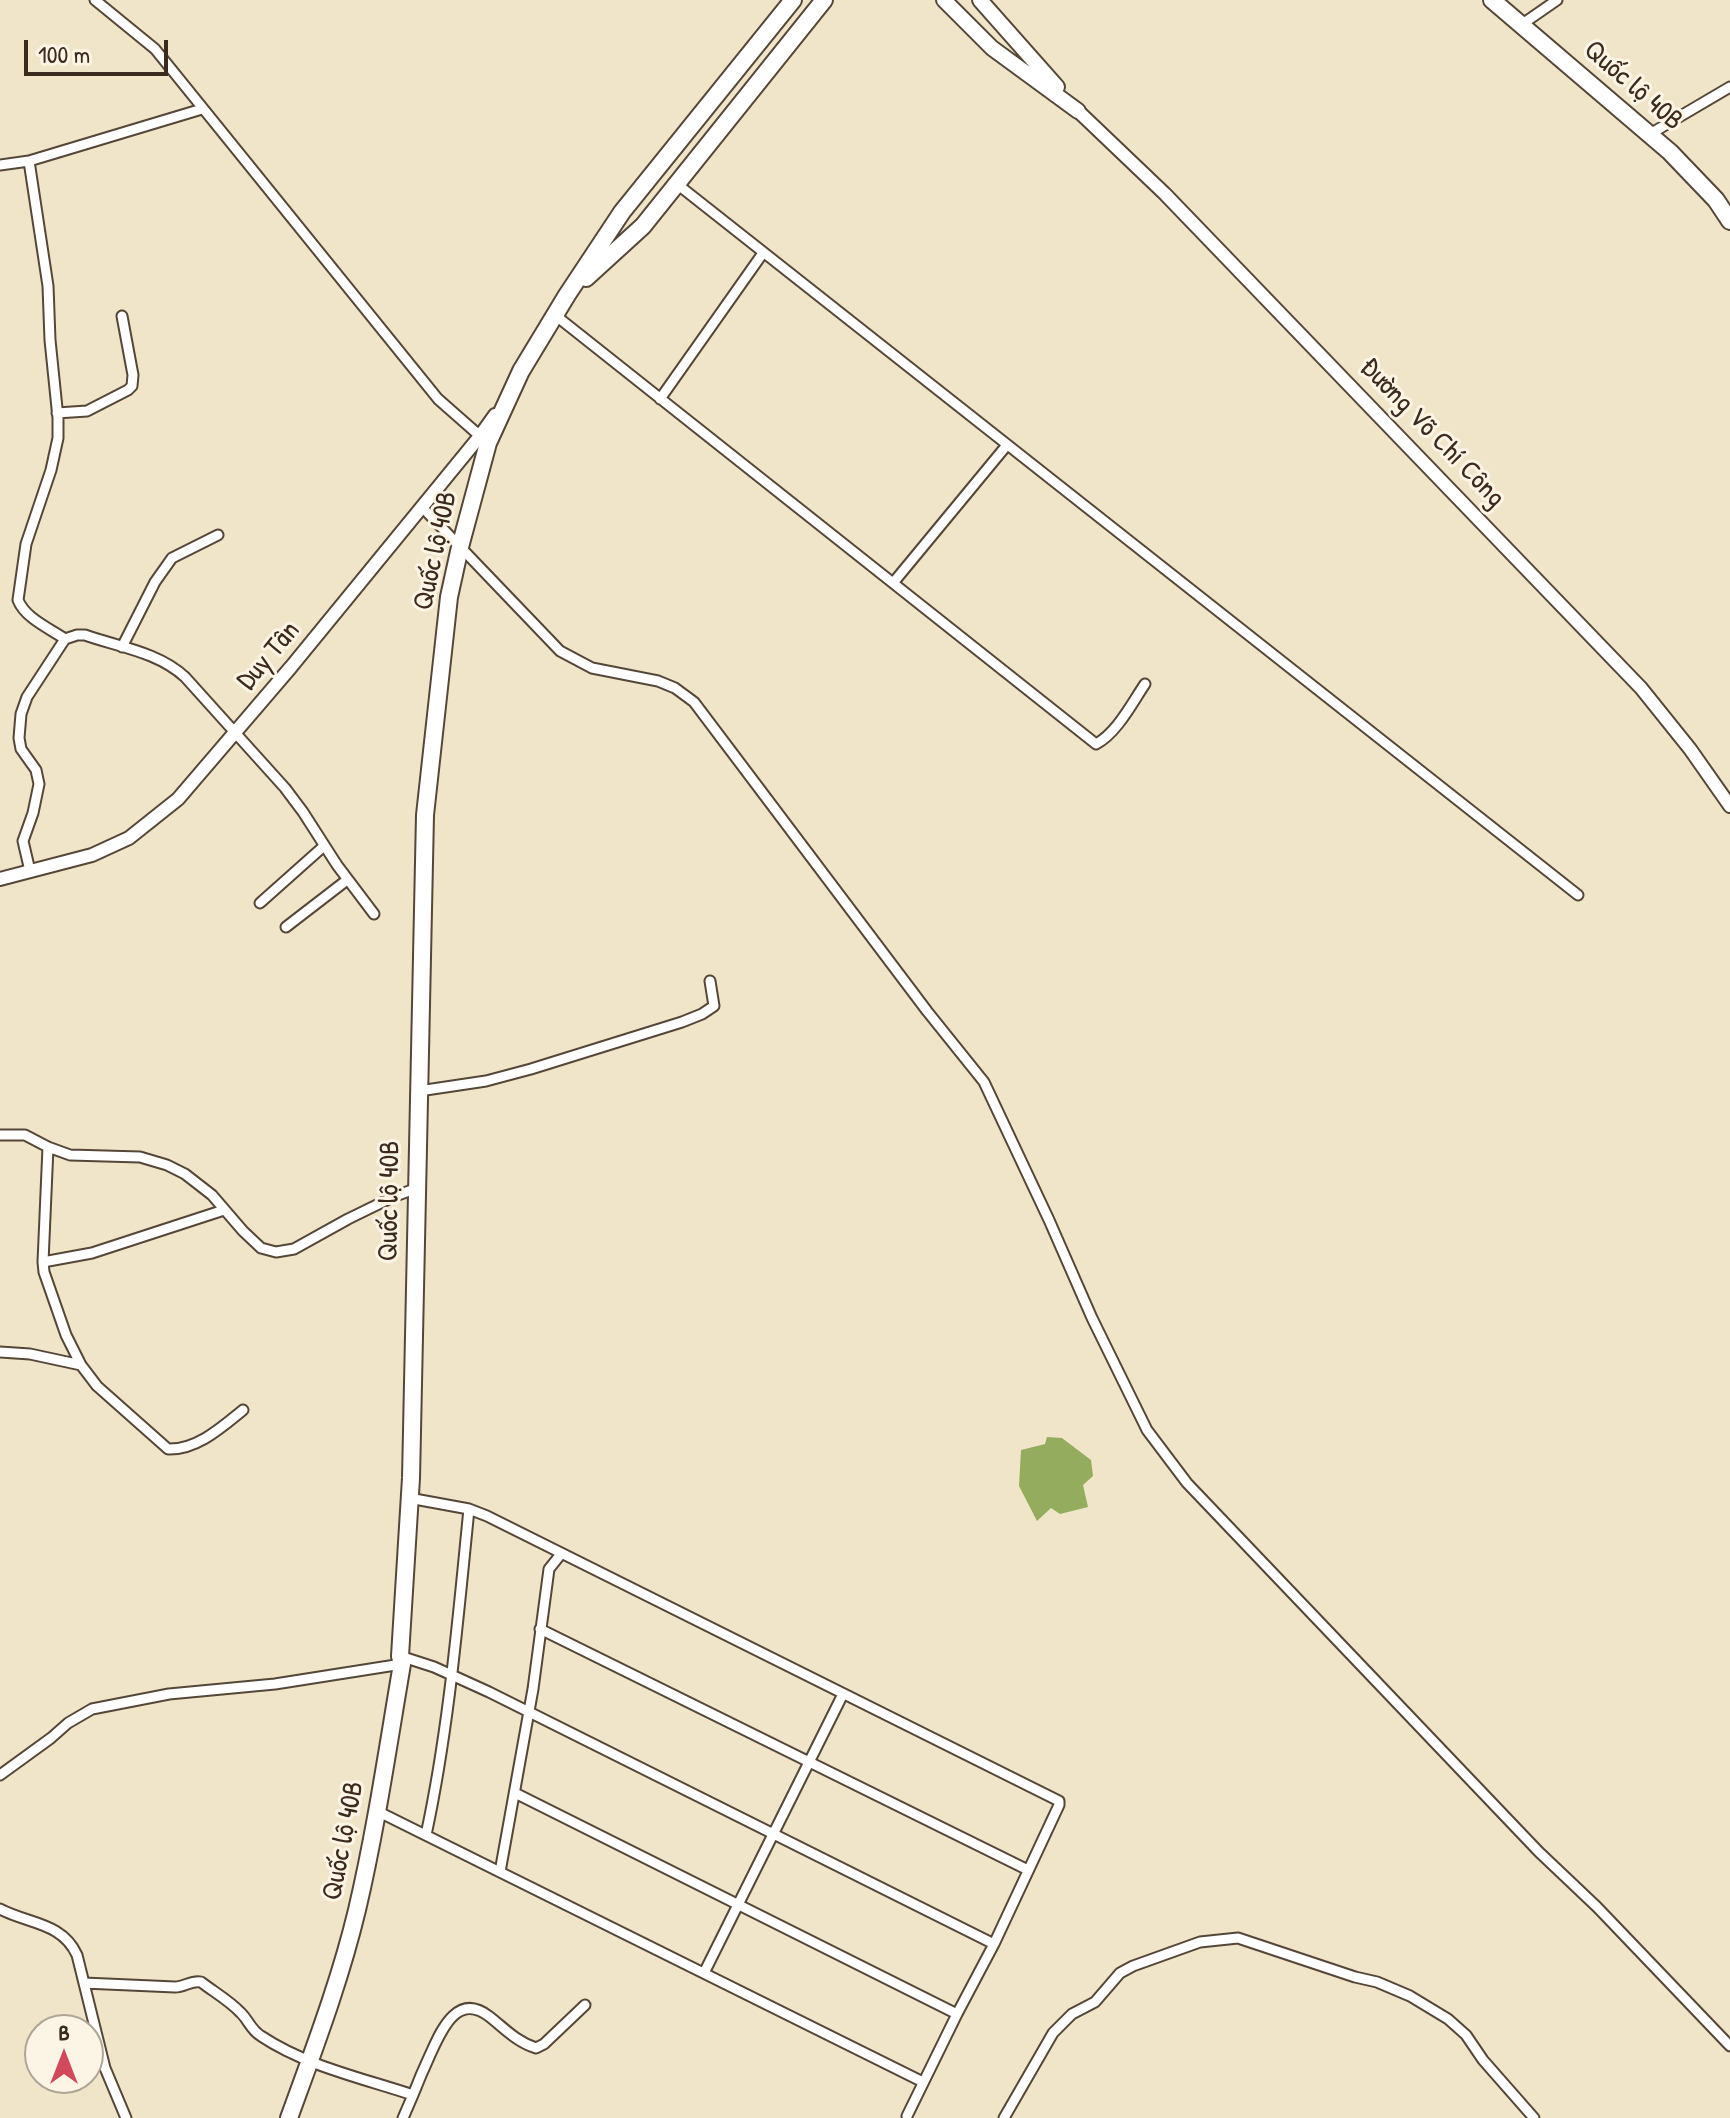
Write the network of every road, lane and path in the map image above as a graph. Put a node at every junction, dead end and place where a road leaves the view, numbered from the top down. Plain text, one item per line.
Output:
1 (95, 0) edge
2 (793, 0) edge
3 (824, 0) edge
4 (944, 0) edge
5 (980, 0) edge
6 (1492, 0) edge
7 (1557, 0) edge
8 (1521, 25) junction
9 (1730, 87) edge
10 (202, 109) junction
11 (1078, 111) junction
12 (1650, 134) junction
13 (29, 161) junction
14 (0, 165) edge
15 (677, 184) junction
16 (1730, 221) edge
17 (763, 253) junction
18 (567, 295) junction
19 (555, 315) junction
20 (122, 316) dead end
21 (515, 384) junction
22 (660, 399) junction
23 (57, 413) junction
24 (480, 436) junction
25 (1007, 445) junction
26 (422, 507) junction
27 (218, 535) dead end
28 (460, 547) junction
29 (893, 583) junction
30 (65, 639) junction
31 (122, 647) junction
32 (1145, 684) dead end
33 (234, 733) junction
34 (1730, 806) edge
35 (324, 846) junction
36 (30, 871) junction
37 (0, 879) edge
38 (347, 880) junction
39 (1578, 895) dead end
40 (260, 903) dead end
41 (374, 914) dead end
42 (286, 927) dead end
43 (710, 981) dead end
44 (419, 1091) junction
45 (0, 1135) edge
46 (48, 1147) junction
47 (417, 1188) junction
48 (224, 1210) junction
49 (43, 1262) junction
50 (0, 1352) edge
51 (81, 1365) junction
52 (243, 1410) dead end
53 (409, 1498) junction
54 (469, 1509) junction
55 (561, 1554) junction
56 (540, 1629) junction
57 (401, 1660) junction
58 (452, 1675) junction
59 (843, 1694) junction
60 (529, 1711) junction
61 (809, 1762) junction
62 (0, 1775) edge
63 (515, 1793) junction
64 (377, 1811) junction
65 (774, 1833) junction
66 (426, 1835) junction
67 (1028, 1870) junction
68 (500, 1872) junction
69 (737, 1906) junction
70 (0, 1909) edge
71 (994, 1944) junction
72 (704, 1973) junction
73 (84, 1983) junction
74 (585, 2005) dead end
75 (957, 2014) junction
76 (1730, 2046) edge
77 (309, 2061) junction
78 (923, 2082) junction
79 (413, 2095) junction
80 (907, 2116) dead end
81 (126, 2118) edge
82 (289, 2118) edge
83 (403, 2118) edge
84 (1004, 2118) edge
85 (1534, 2118) edge

1 - 10 street
2 - 18 highway, Quốc lộ 40B
3 - 15 highway, Quốc lộ 40B
4 - 11 main road, Đường Võ Chí Công
5 - 11 main road, Đường Võ Chí Công
6 - 8 highway, Quốc lộ 40B
7 - 8 street
8 - 12 highway, Quốc lộ 40B
9 - 12 street
10 - 13 street
10 - 24 street
11 - 34 main road, Đường Võ Chí Công
12 - 16 highway, Quốc lộ 40B
13 - 14 street
13 - 23 street
15 - 17 street
15 - 18 highway, Quốc lộ 40B
17 - 22 street
17 - 25 street
18 - 19 highway, Quốc lộ 40B
19 - 21 highway, Quốc lộ 40B
19 - 22 street
20 - 23 street
21 - 24 main road, Duy Tân
21 - 28 highway, Quốc lộ 40B
22 - 29 street
23 - 30 street
24 - 26 main road, Duy Tân
25 - 29 street
25 - 39 street
26 - 28 street
26 - 33 main road, Duy Tân
27 - 31 street
28 - 44 highway, Quốc lộ 40B
28 - 76 street
29 - 32 street
30 - 31 street
30 - 36 street
31 - 33 street
33 - 35 street
33 - 36 main road, Duy Tân
35 - 38 street
35 - 40 street
36 - 37 main road, Duy Tân
38 - 41 street
38 - 42 street
43 - 44 street
44 - 47 highway, Quốc lộ 40B
45 - 46 street
46 - 48 street
46 - 49 street
47 - 48 street
47 - 53 highway, Quốc lộ 40B
48 - 49 street
49 - 51 street
50 - 51 street
51 - 52 street
53 - 54 street
53 - 57 highway, Quốc lộ 40B
54 - 55 street
54 - 58 street
55 - 56 street
55 - 59 street
56 - 60 street
56 - 61 street
57 - 58 street
57 - 62 street
57 - 64 highway, Quốc lộ 40B
58 - 60 street
58 - 66 street
59 - 61 street
59 - 67 street
60 - 63 street
60 - 65 street
61 - 65 street
61 - 67 street
63 - 68 street
63 - 69 street
64 - 66 street
64 - 77 highway, Quốc lộ 40B
65 - 69 street
65 - 71 street
66 - 68 street
67 - 71 street
68 - 72 street
69 - 72 street
69 - 75 street
70 - 73 street
71 - 75 street
72 - 78 street
73 - 77 street
73 - 81 street
74 - 79 street
75 - 78 street
77 - 79 street
77 - 82 highway, Quốc lộ 40B
78 - 80 street
79 - 83 street
84 - 85 street

